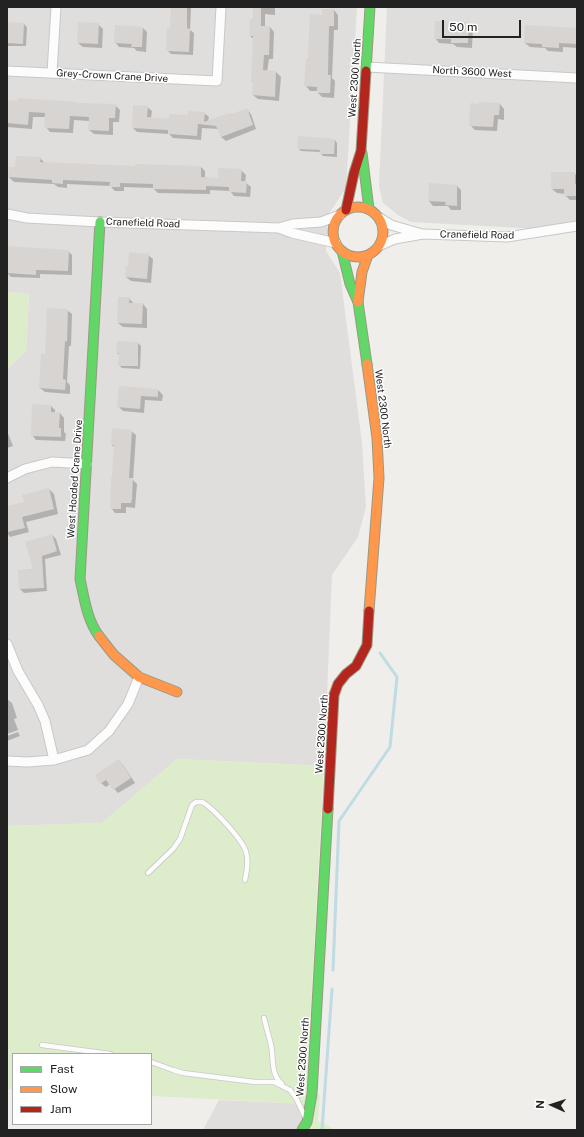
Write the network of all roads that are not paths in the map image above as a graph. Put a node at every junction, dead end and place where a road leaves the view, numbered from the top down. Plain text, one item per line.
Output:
1 (56, 7) edge
2 (221, 7) edge
3 (370, 7) edge
4 (367, 67) junction
5 (7, 71) edge
6 (52, 74) junction
7 (577, 78) edge
8 (361, 151) junction
9 (369, 209) junction
10 (343, 212) junction
11 (7, 214) edge
12 (380, 218) junction
13 (100, 222) junction
14 (577, 226) edge
15 (278, 228) junction
16 (423, 234) junction
17 (379, 246) junction
18 (339, 247) junction
19 (368, 255) junction
20 (358, 302) junction
21 (88, 464) junction
22 (7, 478) edge
23 (7, 644) edge
24 (139, 677) junction
25 (177, 692) dead end
26 (54, 760) junction
27 (7, 761) edge
28 (148, 873) dead end
29 (245, 880) dead end
30 (264, 1018) dead end
31 (42, 1045) dead end
32 (102, 1053) edge
33 (152, 1062) edge
34 (284, 1086) junction
35 (306, 1126) edge

1 - 6 street
2 - 6 street, Grey-Crown Crane Drive
3 - 4 street, West 2300 North
4 - 7 street, North 3600 West
4 - 8 street, West 2300 North
5 - 6 street, Grey-Crown Crane Drive
8 - 9 street
8 - 10 street
9 - 10 street
9 - 12 street
10 - 15 street, Cranefield Road
10 - 18 street
11 - 13 street, Cranefield Road
12 - 16 street, Cranefield Road
12 - 17 street
13 - 15 street, Cranefield Road
13 - 21 street, West Hooded Crane Drive
14 - 16 street, Cranefield Road
15 - 18 street, Cranefield Road
16 - 17 street, Cranefield Road
17 - 19 street
18 - 19 street
18 - 20 street
19 - 20 street
20 - 35 street, West 2300 North
21 - 22 street
21 - 24 street, West Hooded Crane Drive
23 - 26 street
24 - 25 street, West Hooded Crane Drive
24 - 26 street
26 - 27 street
28 - 29 lane
30 - 34 lane
31 - 32 lane
33 - 34 lane
34 - 35 lane

